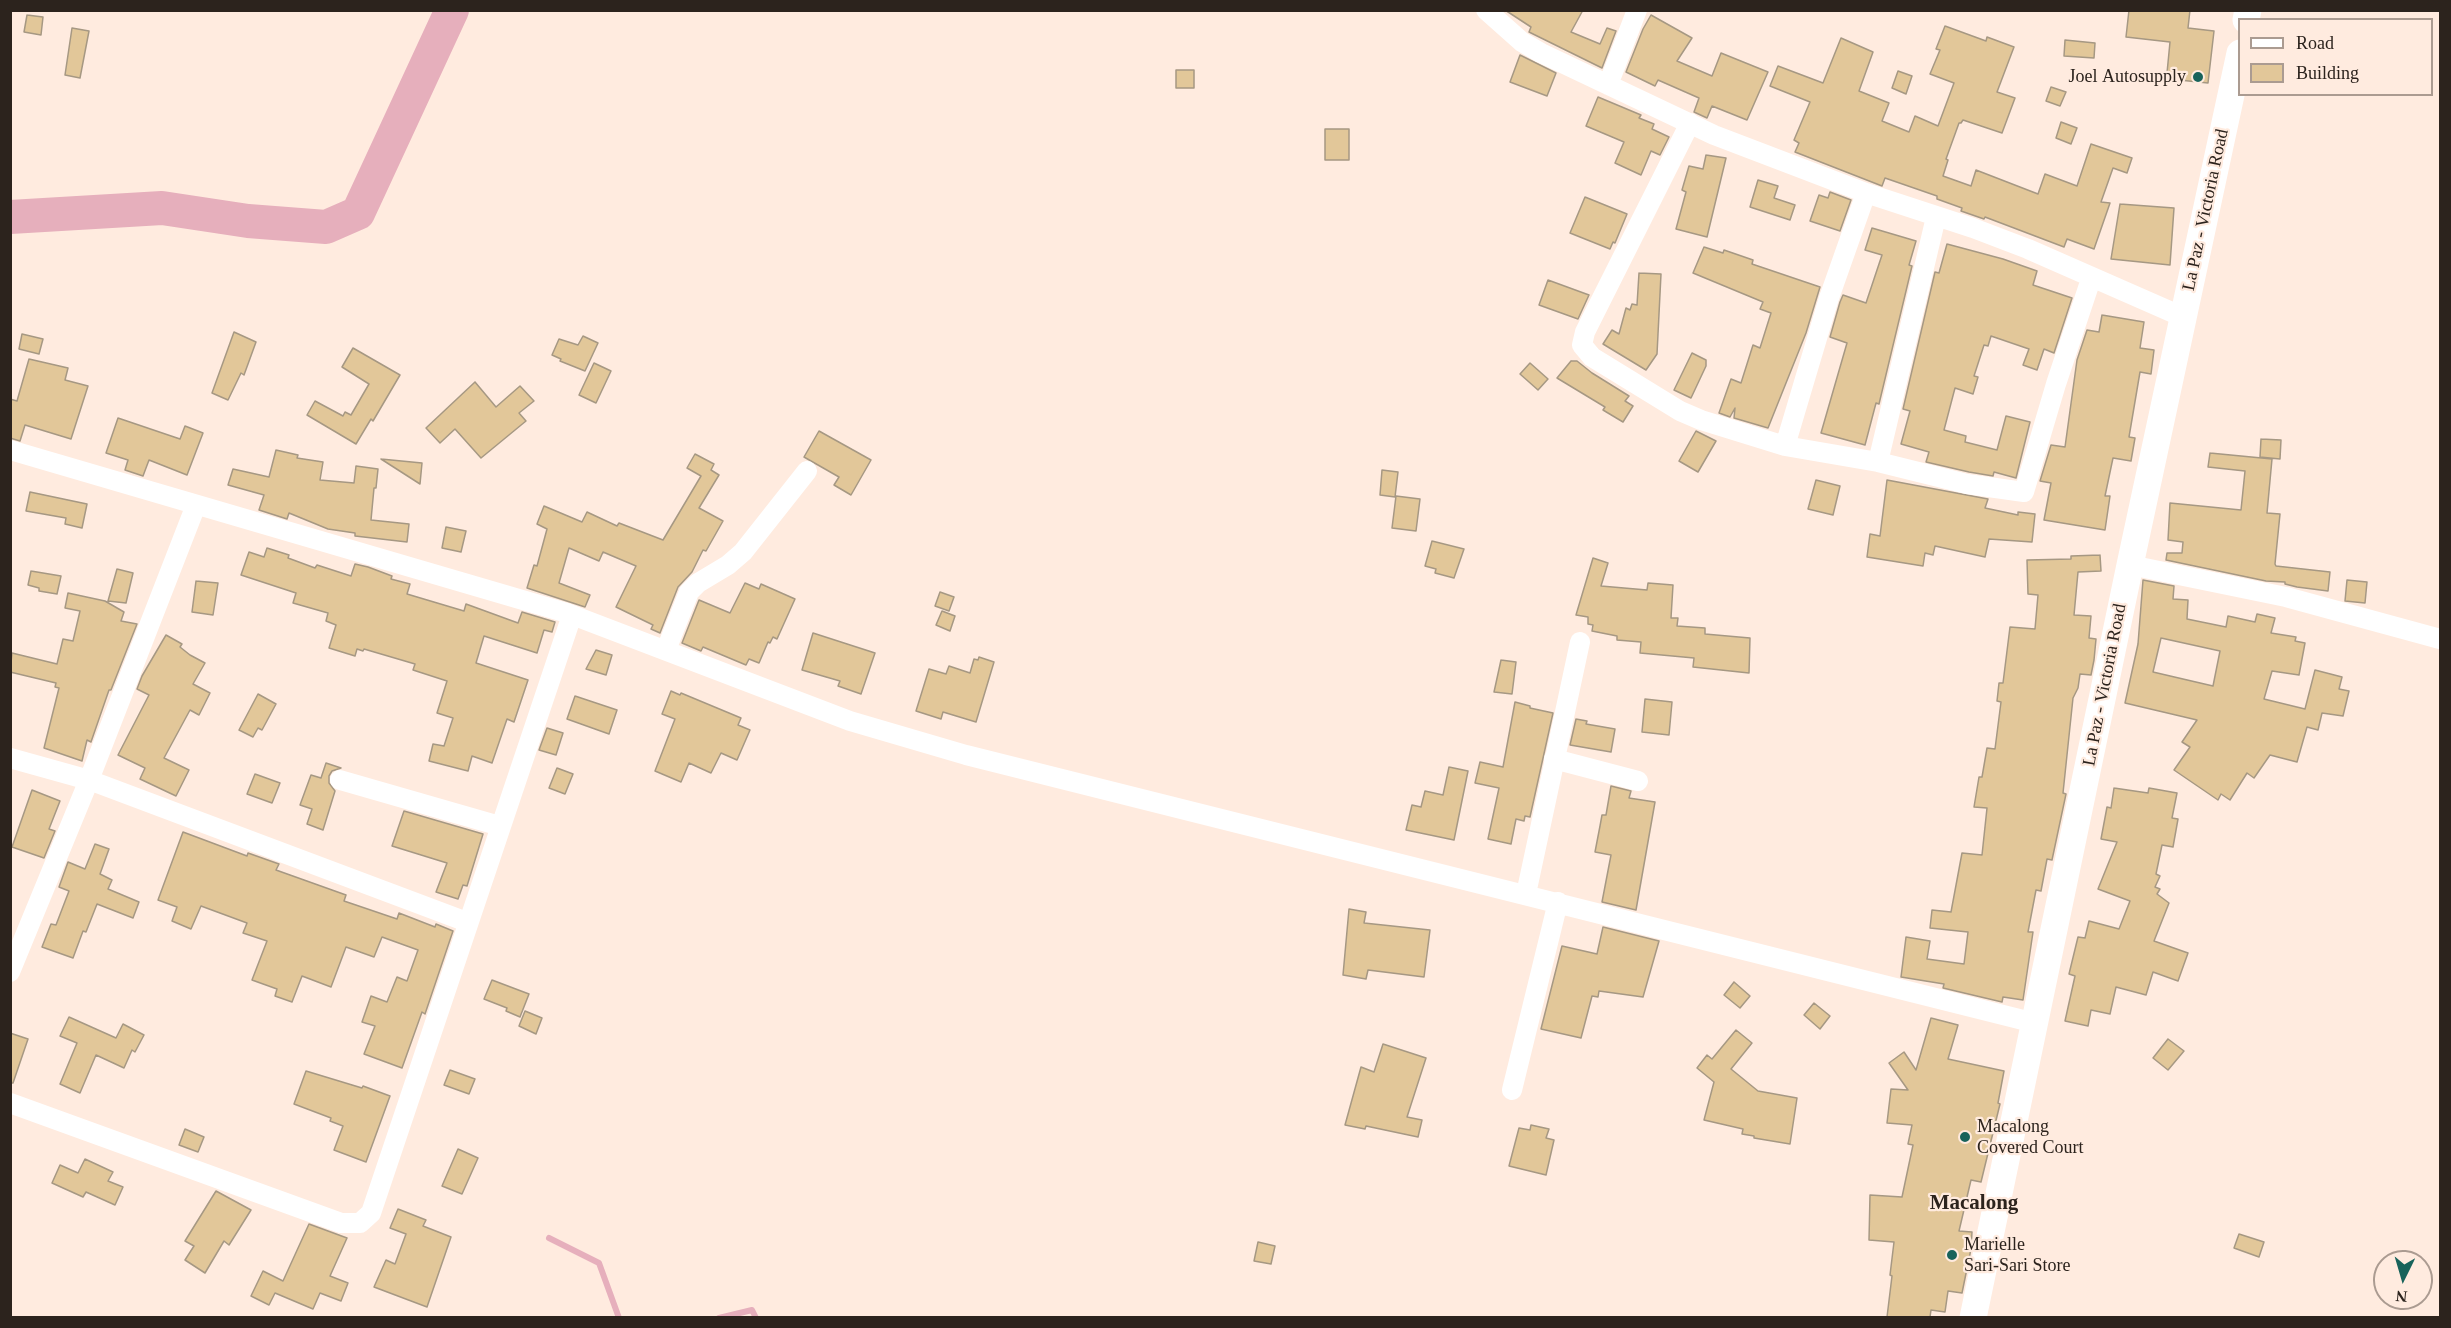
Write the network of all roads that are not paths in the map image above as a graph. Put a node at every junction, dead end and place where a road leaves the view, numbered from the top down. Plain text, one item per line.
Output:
1 (1486, 10) edge
2 (1637, 10) edge
3 (2238, 62) edge
4 (1608, 85) junction
5 (1690, 123) junction
6 (1866, 193) junction
7 (1936, 217) junction
8 (2091, 279) junction
9 (2183, 318) junction
10 (1785, 446) junction
11 (10, 450) edge
12 (1878, 462) junction
13 (807, 471) dead end
14 (196, 505) junction
15 (2130, 565) junction
16 (572, 615) junction
17 (2440, 639) edge
18 (1580, 642) dead end
19 (666, 650) junction
20 (10, 758) edge
21 (1554, 759) junction
22 (89, 780) junction
23 (340, 780) dead end
24 (1638, 781) dead end
25 (500, 826) junction
26 (1526, 894) junction
27 (1558, 903) junction
28 (467, 922) junction
29 (10, 972) edge
30 (2035, 1023) junction
31 (1512, 1090) dead end
32 (10, 1103) edge
33 (1973, 1317) edge

1 - 4 street
2 - 4 street
3 - 9 main road, La Paz - Victoria Road
4 - 5 street
5 - 6 street
5 - 10 street
6 - 7 street
6 - 10 street
7 - 8 street
7 - 12 street
8 - 9 street
8 - 12 street
9 - 15 main road, La Paz - Victoria Road
10 - 12 street
11 - 14 street
13 - 19 street
14 - 16 street
14 - 22 street
15 - 17 street
15 - 30 main road, La Paz - Victoria Road
16 - 19 street
16 - 25 street
18 - 21 street
19 - 26 street
20 - 22 street
21 - 24 street
21 - 26 street
22 - 28 street
22 - 29 street
23 - 25 street
25 - 28 street
26 - 27 street
27 - 30 street
27 - 31 street
28 - 32 street
30 - 33 main road, La Paz - Victoria Road

